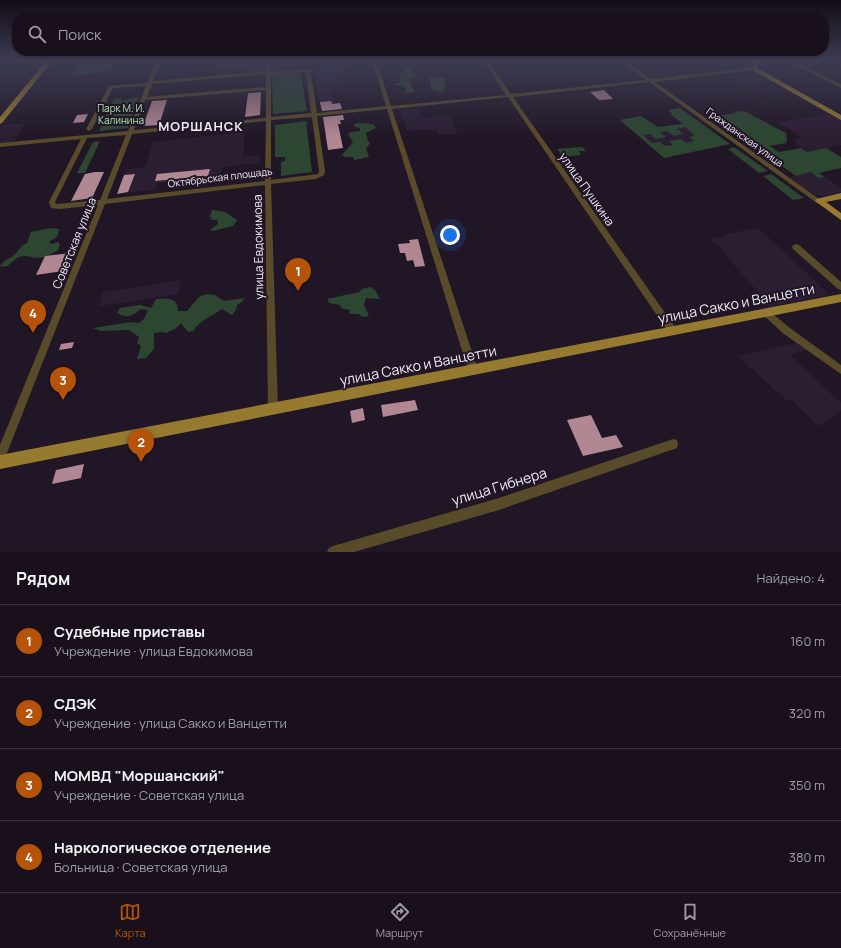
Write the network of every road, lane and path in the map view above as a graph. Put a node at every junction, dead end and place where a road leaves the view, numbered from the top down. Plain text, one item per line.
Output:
1 (29, 86) edge
2 (123, 86) edge
3 (149, 86) edge
4 (311, 86) edge
5 (382, 86) edge
6 (503, 86) edge
7 (603, 86) edge
8 (658, 86) edge
9 (790, 86) edge
10 (269, 88) joint
11 (509, 95) junction
12 (144, 99) junction
13 (389, 107) junction
14 (315, 114) junction
15 (841, 118) edge
16 (268, 119) junction
17 (0, 122) edge
18 (89, 129) dead end
19 (131, 133) junction
20 (85, 137) junction
21 (0, 145) edge
22 (268, 183) junction
23 (841, 196) edge
24 (819, 201) junction
25 (103, 202) junction
26 (841, 217) edge
27 (796, 247) dead end
28 (841, 287) edge
29 (841, 298) edge
30 (766, 312) junction
31 (672, 330) junction
32 (473, 370) junction
33 (841, 370) edge
34 (273, 409) junction
35 (673, 444) dead end
36 (0, 458) edge
37 (0, 462) edge
38 (333, 552) edge

1 - 17 main road
2 - 18 street, Октябрьская площадь
3 - 12 street, Советская улица
4 - 14 street, Октябрьская площадь
5 - 13 street
6 - 11 street, улица Пушкина
7 - 11 street
8 - 24 street, Гражданская улица
9 - 15 main road
10 - 12 street
10 - 16 street, улица Евдокимова
11 - 13 street
11 - 31 street, улица Пушкина
12 - 19 street, Советская улица
13 - 14 street
13 - 32 street
14 - 16 street
14 - 22 street, Октябрьская площадь
16 - 19 street
16 - 22 street, улица Евдокимова
19 - 20 street
19 - 25 street, Советская улица
20 - 21 street
20 - 25 street, Октябрьская площадь
22 - 25 street, Октябрьская площадь
22 - 34 street, улица Евдокимова
23 - 24 main road
24 - 26 main road
25 - 36 street, Советская улица
27 - 28 street
29 - 30 main road, улица Сакко и Ванцетти
30 - 31 main road, улица Сакко и Ванцетти
30 - 33 street
31 - 32 main road, улица Сакко и Ванцетти
32 - 34 main road, улица Сакко и Ванцетти
34 - 37 main road, улица Сакко и Ванцетти
35 - 38 street, улица Гибнера

